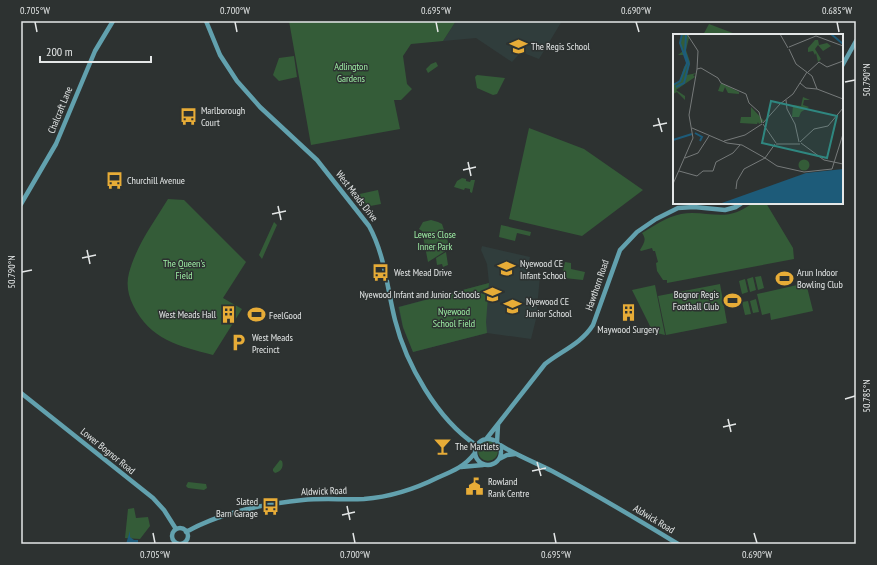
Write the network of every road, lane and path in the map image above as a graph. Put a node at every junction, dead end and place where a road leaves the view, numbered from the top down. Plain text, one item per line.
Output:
1 (113, 21) edge
2 (206, 21) edge
3 (856, 41) edge
4 (843, 64) edge
5 (21, 204) edge
6 (740, 204) edge
7 (21, 394) edge
8 (498, 426) junction
9 (487, 438) junction
10 (476, 444) junction
11 (498, 444) junction
12 (474, 454) junction
13 (515, 454) junction
14 (499, 459) junction
15 (483, 465) junction
16 (461, 467) junction
17 (176, 529) junction
18 (186, 532) junction
19 (174, 540) junction
20 (169, 544) edge
21 (678, 544) edge

1 - 5 street, Chalcraft Lane
2 - 10 street, West Meads Drive
3 - 4 street
6 - 8 street, Hawthorn Road
7 - 17 street, Lower Bognor Road
8 - 9 street, Hawthorn Road
8 - 11 street
9 - 10 street
9 - 11 street
10 - 12 street
11 - 13 street, Aldwick Road
11 - 14 street
12 - 15 street
12 - 16 street
13 - 14 street
13 - 21 street, Aldwick Road
14 - 15 street
15 - 16 street
16 - 18 street, Aldwick Road
17 - 18 street
17 - 19 street
18 - 19 street
19 - 20 street

